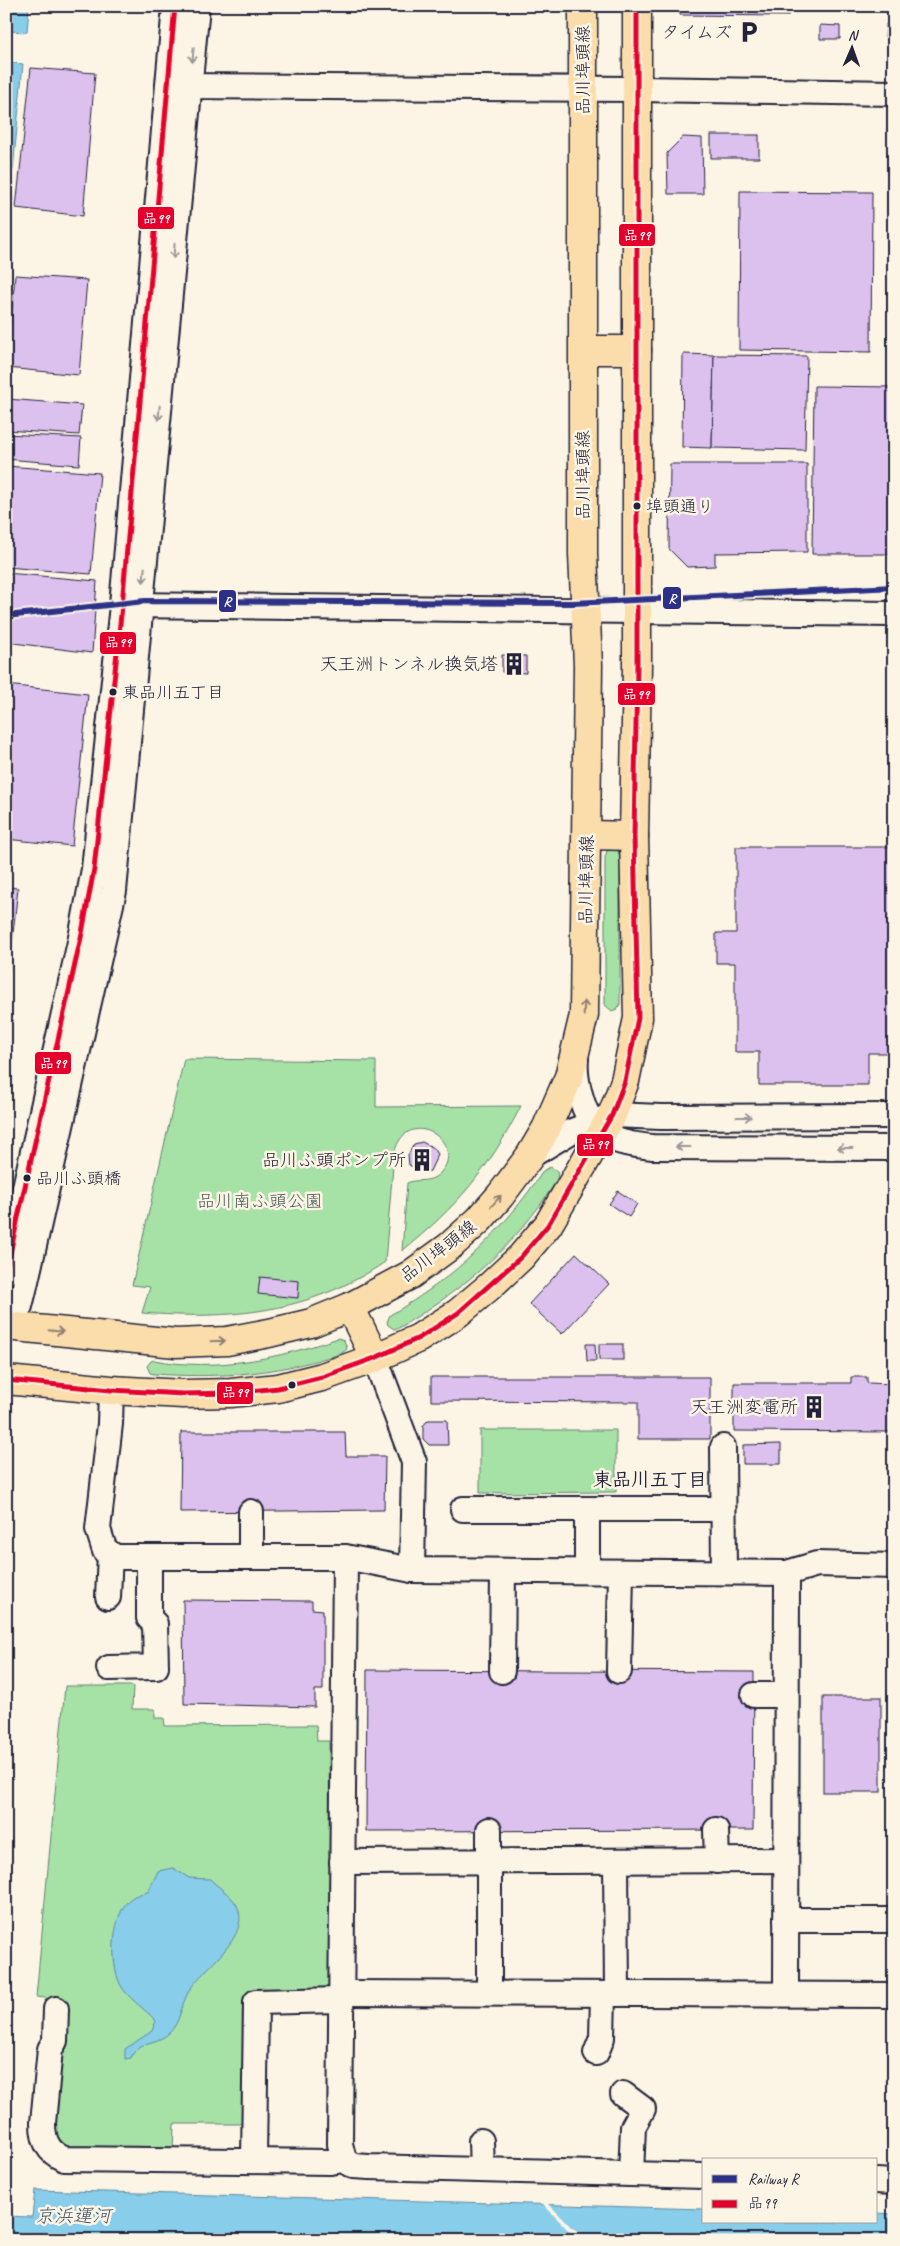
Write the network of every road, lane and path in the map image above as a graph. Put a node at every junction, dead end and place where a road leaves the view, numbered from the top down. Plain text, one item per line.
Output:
1 (174, 6) edge
2 (197, 6) edge
3 (583, 6) edge
4 (637, 6) edge
5 (178, 86) junction
6 (583, 89) junction
7 (637, 89) junction
8 (894, 93) edge
9 (584, 350) junction
10 (637, 350) junction
11 (131, 605) junction
12 (585, 611) junction
13 (637, 611) junction
14 (894, 614) edge
15 (586, 835) junction
16 (634, 836) junction
17 (576, 1047) junction
18 (894, 1116) edge
19 (602, 1124) junction
20 (894, 1148) edge
21 (530, 1156) junction
22 (6, 1272) edge
23 (350, 1307) junction
24 (7, 1327) edge
25 (375, 1358) junction
26 (6, 1380) edge
27 (112, 1390) junction
28 (723, 1448) dead end
29 (463, 1509) dead end
30 (587, 1509) junction
31 (723, 1509) junction
32 (251, 1512) dead end
33 (110, 1554) junction
34 (149, 1557) junction
35 (251, 1557) junction
36 (344, 1557) junction
37 (894, 1566) edge
38 (412, 1570) junction
39 (504, 1571) junction
40 (587, 1571) junction
41 (621, 1572) junction
42 (724, 1572) junction
43 (787, 1572) junction
44 (108, 1597) dead end
45 (109, 1668) dead end
46 (502, 1671) dead end
47 (619, 1671) dead end
48 (754, 1695) dead end
49 (786, 1695) junction
50 (489, 1830) dead end
51 (716, 1830) dead end
52 (717, 1860) junction
53 (786, 1860) junction
54 (489, 1861) junction
55 (616, 1861) junction
56 (342, 1862) junction
57 (786, 1920) junction
58 (894, 1920) edge
59 (489, 1993) junction
60 (610, 1994) junction
61 (786, 1994) junction
62 (894, 1995) edge
63 (341, 1996) junction
64 (56, 2009) dead end
65 (596, 2053) dead end
66 (623, 2094) dead end
67 (481, 2141) dead end
68 (344, 2160) junction
69 (254, 2161) junction
70 (482, 2170) junction
71 (631, 2174) junction
72 (702, 2176) edge
73 (878, 2181) edge
74 (894, 2182) edge

1 - 5 street
2 -> 5 street
3 - 6 main road, 品川埠頭線
4 - 7 main road
5 - 6 street
5 - 11 street
6 - 7 street
6 - 9 main road, 品川埠頭線
7 - 8 street
7 - 10 main road
9 - 10 main road
9 - 12 main road, 品川埠頭線
10 - 13 main road
11 - 12 street
11 - 22 street
11 - 24 street
12 - 13 street
12 - 15 main road, 品川埠頭線
13 - 14 street
13 - 16 main road
15 - 16 main road
17 -> 15 main road, 品川埠頭線
16 - 19 main road
17 - 19 street
17 - 21 main road, 品川埠頭線
19 -> 18 street
20 -> 19 street
19 - 21 street
19 - 25 main road
23 -> 21 main road, 品川埠頭線
24 -> 23 main road, 品川埠頭線
23 - 25 main road
25 - 27 main road
25 - 38 street
26 - 27 main road
27 - 33 street
28 - 31 street
29 - 30 street
30 - 31 street
30 - 40 street
31 - 42 street
32 - 35 street
33 - 34 street
33 - 44 street
34 - 35 street
34 - 45 street
35 - 36 street
36 - 38 street
36 - 56 street
37 - 43 street
38 - 39 street
39 - 40 street
39 - 46 street
40 - 41 street
41 - 42 street
41 - 47 street
42 - 43 street
43 - 49 street
48 - 49 street
49 - 53 street
50 - 54 street
51 - 52 street
52 - 53 street
52 - 55 street
53 - 57 street
54 - 55 street
54 - 56 street
54 - 59 street
55 - 60 street
56 - 63 street
57 - 58 street
57 - 61 street
59 - 60 street
59 - 63 street
60 - 61 street
60 - 65 street
61 - 62 street
63 - 68 street
63 - 69 street
64 - 69 street
66 - 71 street
67 - 70 street
68 - 69 street
68 - 70 street
70 - 71 street
71 - 72 street
73 - 74 street

